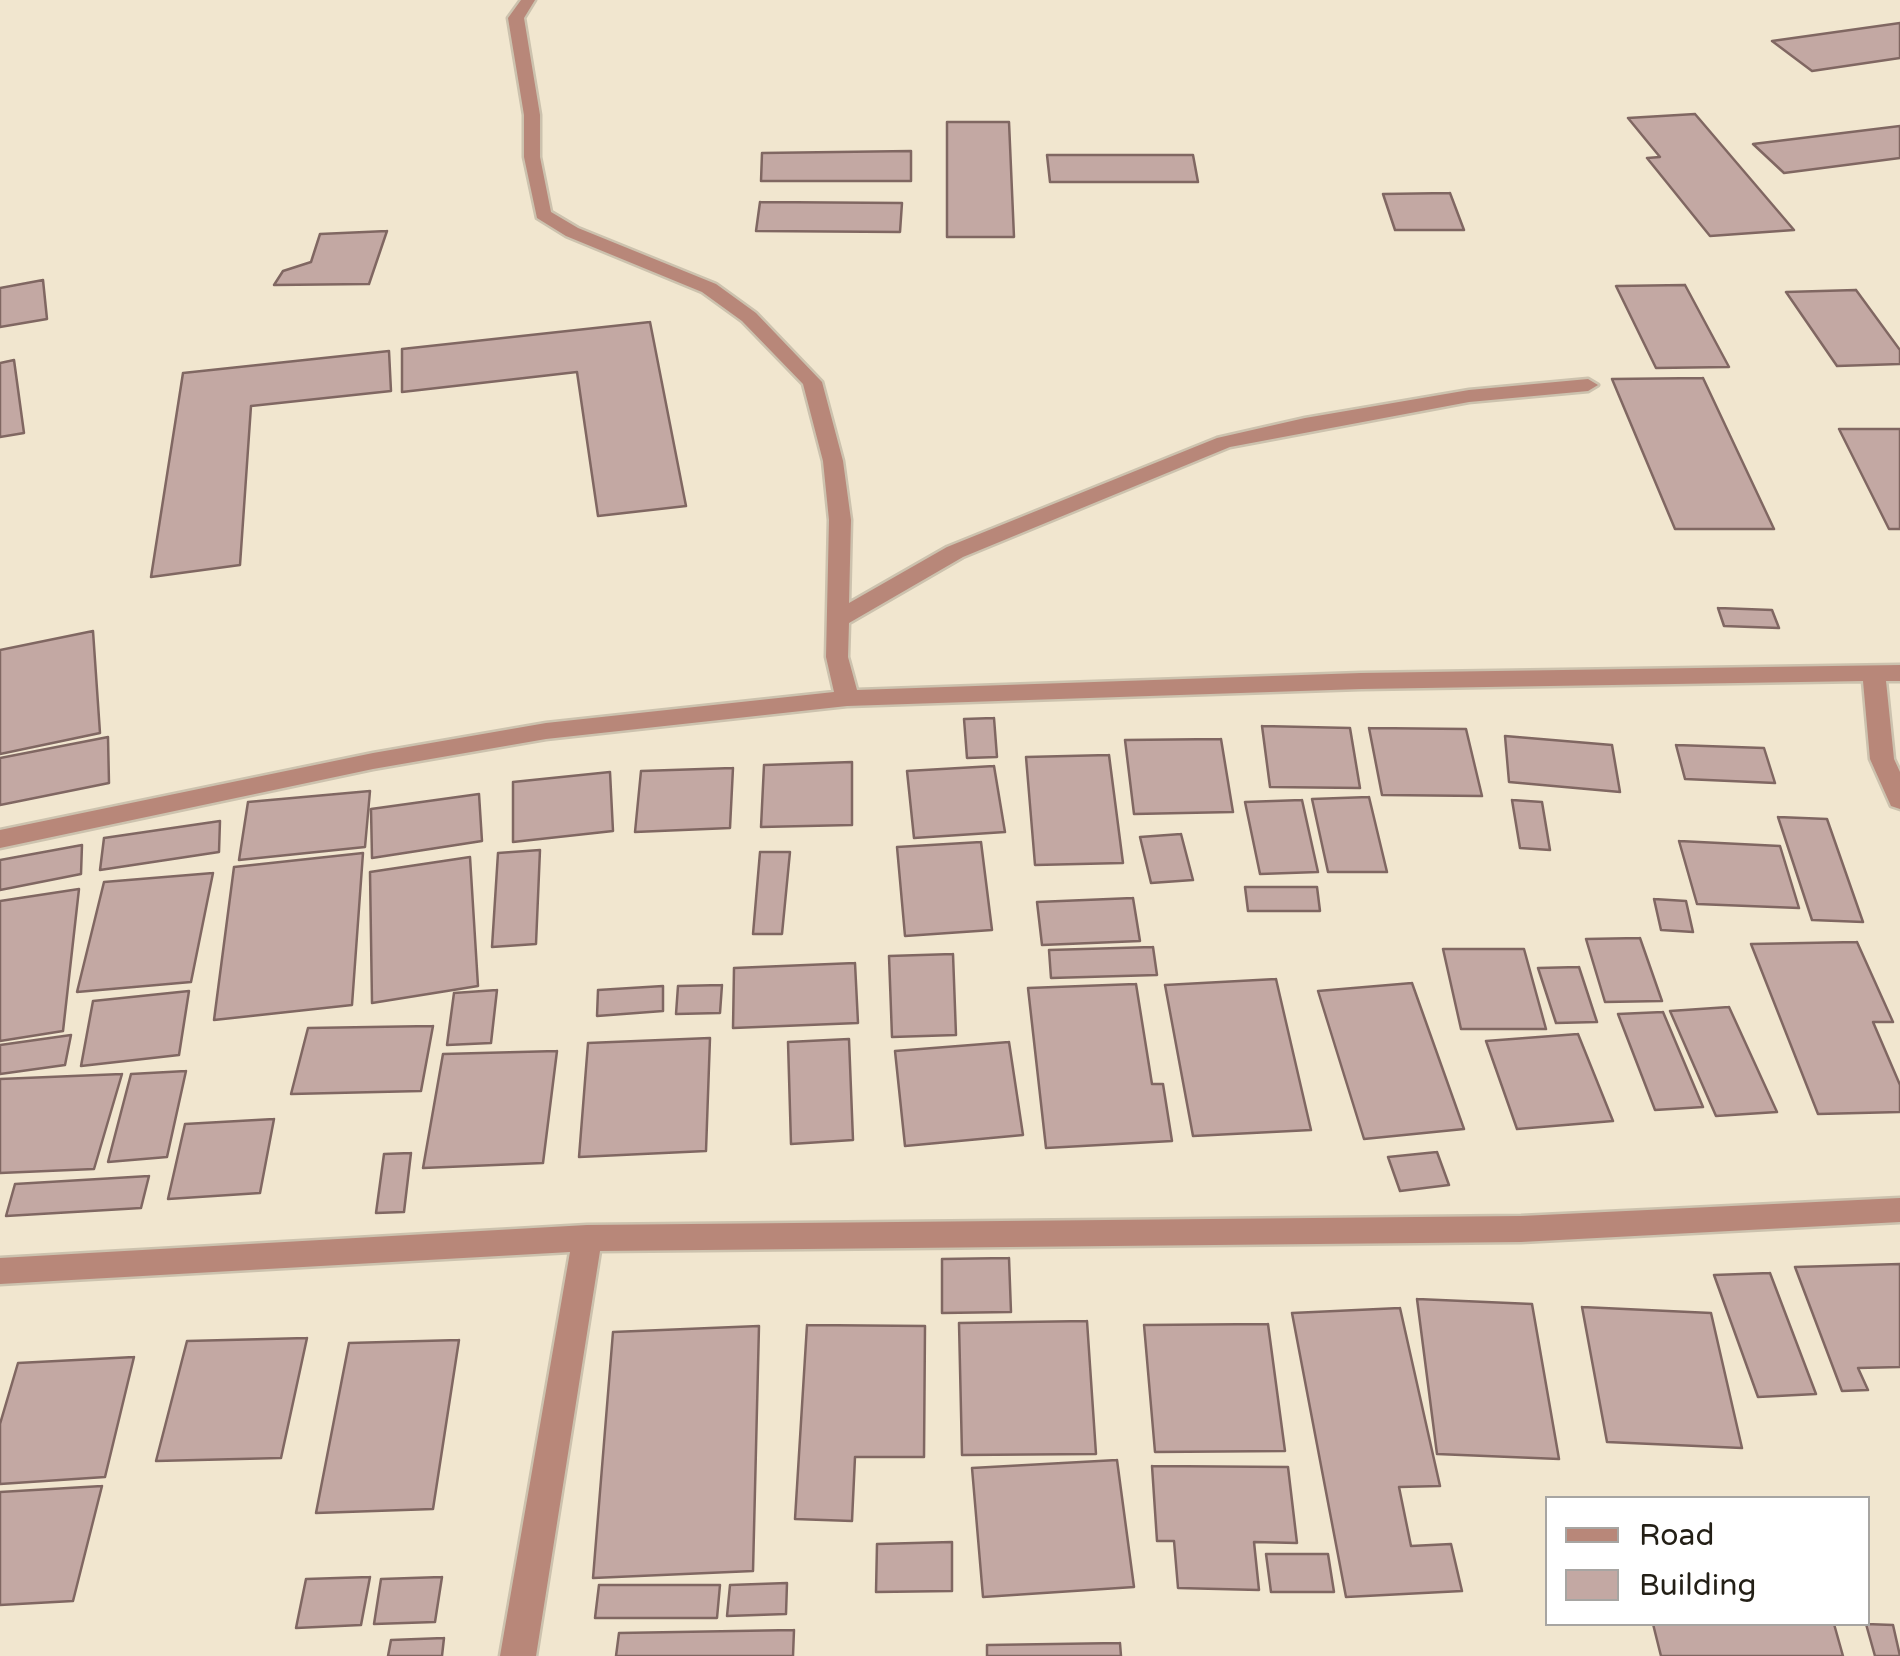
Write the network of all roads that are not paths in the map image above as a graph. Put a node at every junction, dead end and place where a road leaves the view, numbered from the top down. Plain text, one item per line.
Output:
1 (528, 0) edge
2 (1588, 384) dead end
3 (837, 620) junction
4 (1874, 673) junction
5 (1900, 673) edge
6 (847, 698) junction
7 (1900, 800) edge
8 (0, 839) edge
9 (1900, 1210) edge
10 (586, 1238) junction
11 (0, 1271) edge
12 (518, 1656) edge

1 - 3 street
2 - 3 street
3 - 6 street
4 - 5 street
4 - 6 street
4 - 7 street
6 - 8 street
9 - 10 street
10 - 11 street
10 - 12 street

